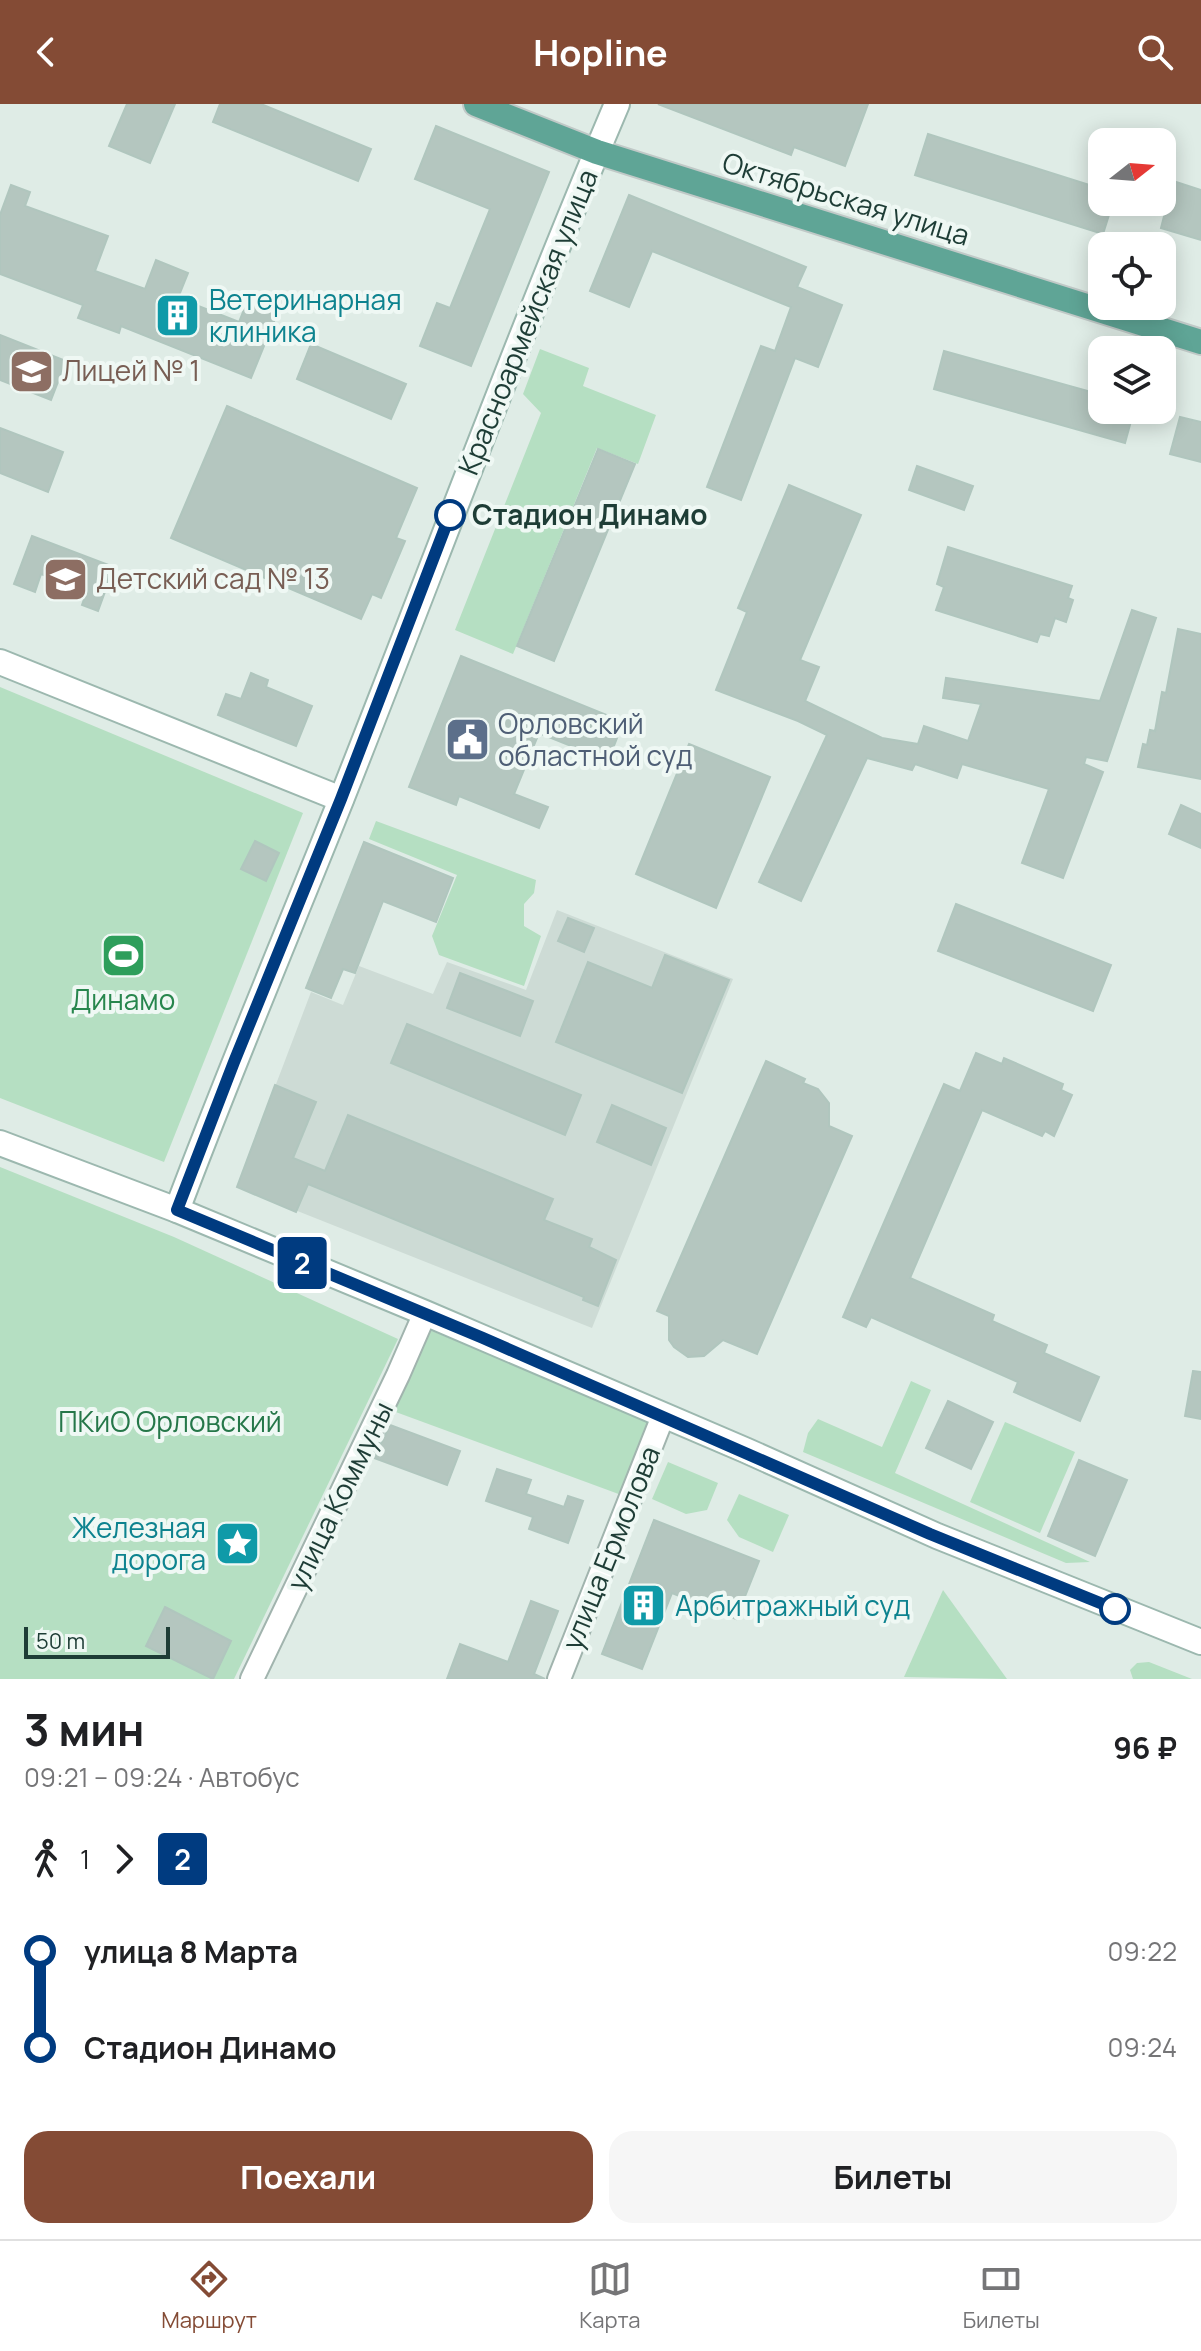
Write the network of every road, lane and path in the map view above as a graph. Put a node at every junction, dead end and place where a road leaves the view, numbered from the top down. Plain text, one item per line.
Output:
1 (476, 104) edge
2 (617, 104) edge
3 (597, 152) junction
4 (1201, 342) edge
5 (0, 662) edge
6 (341, 799) junction
7 (0, 1143) edge
8 (177, 1210) junction
9 (425, 1313) junction
10 (663, 1416) junction
11 (1201, 1642) edge
12 (252, 1679) edge
13 (559, 1679) edge

1 - 3 main road, Октябрьская улица
2 - 3 street, Красноармейская улица
3 - 4 main road, Октябрьская улица
3 - 6 street, Красноармейская улица
5 - 6 street
6 - 8 street, Красноармейская улица
7 - 8 street
8 - 9 street
9 - 10 street
9 - 12 street, улица Коммуны
10 - 11 street
10 - 13 street, улица Ермолова

